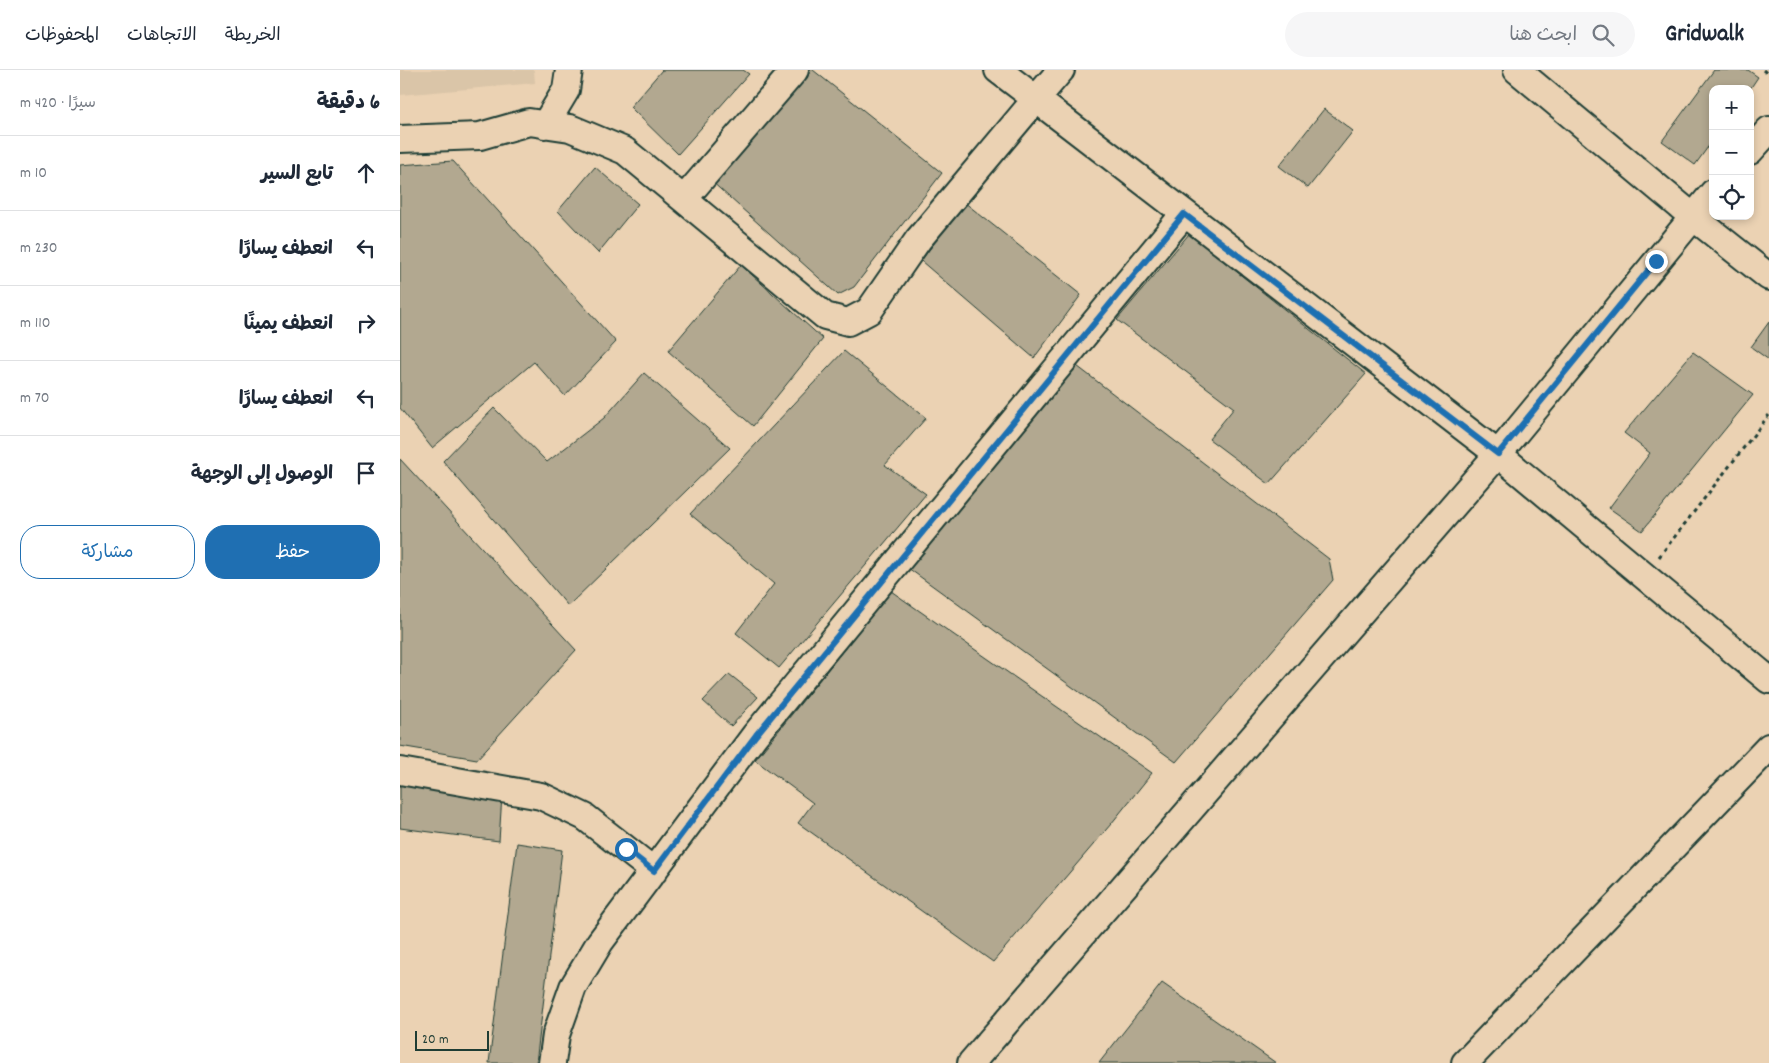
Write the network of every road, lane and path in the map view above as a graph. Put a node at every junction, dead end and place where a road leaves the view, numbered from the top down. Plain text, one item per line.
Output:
1 (569, 70) edge
2 (795, 70) edge
3 (998, 70) edge
4 (1061, 70) edge
5 (1517, 70) edge
6 (1763, 70) edge
7 (1769, 75) edge
8 (1036, 99) junction
9 (545, 125) junction
10 (1769, 130) edge
11 (400, 139) edge
12 (1754, 147) edge
13 (1709, 197) edge
14 (684, 199) junction
15 (1184, 214) junction
16 (1692, 216) junction
17 (1769, 277) edge
18 (1769, 415) edge
19 (1498, 454) junction
20 (1644, 576) junction
21 (1769, 680) edge
22 (1769, 747) edge
23 (400, 771) edge
24 (654, 871) junction
25 (552, 1063) edge
26 (971, 1063) edge
27 (1465, 1063) edge

1 - 9 street
2 - 14 street
3 - 8 street
4 - 8 street
5 - 16 street
6 - 7 path
8 - 14 street
8 - 15 street
9 - 11 street
9 - 14 street
10 - 12 street
13 - 16 street
15 - 19 street
15 - 24 street
16 - 17 street
16 - 19 street
18 - 20 path
19 - 20 street
19 - 26 street
20 - 21 street
22 - 27 street
23 - 24 street
24 - 25 street

